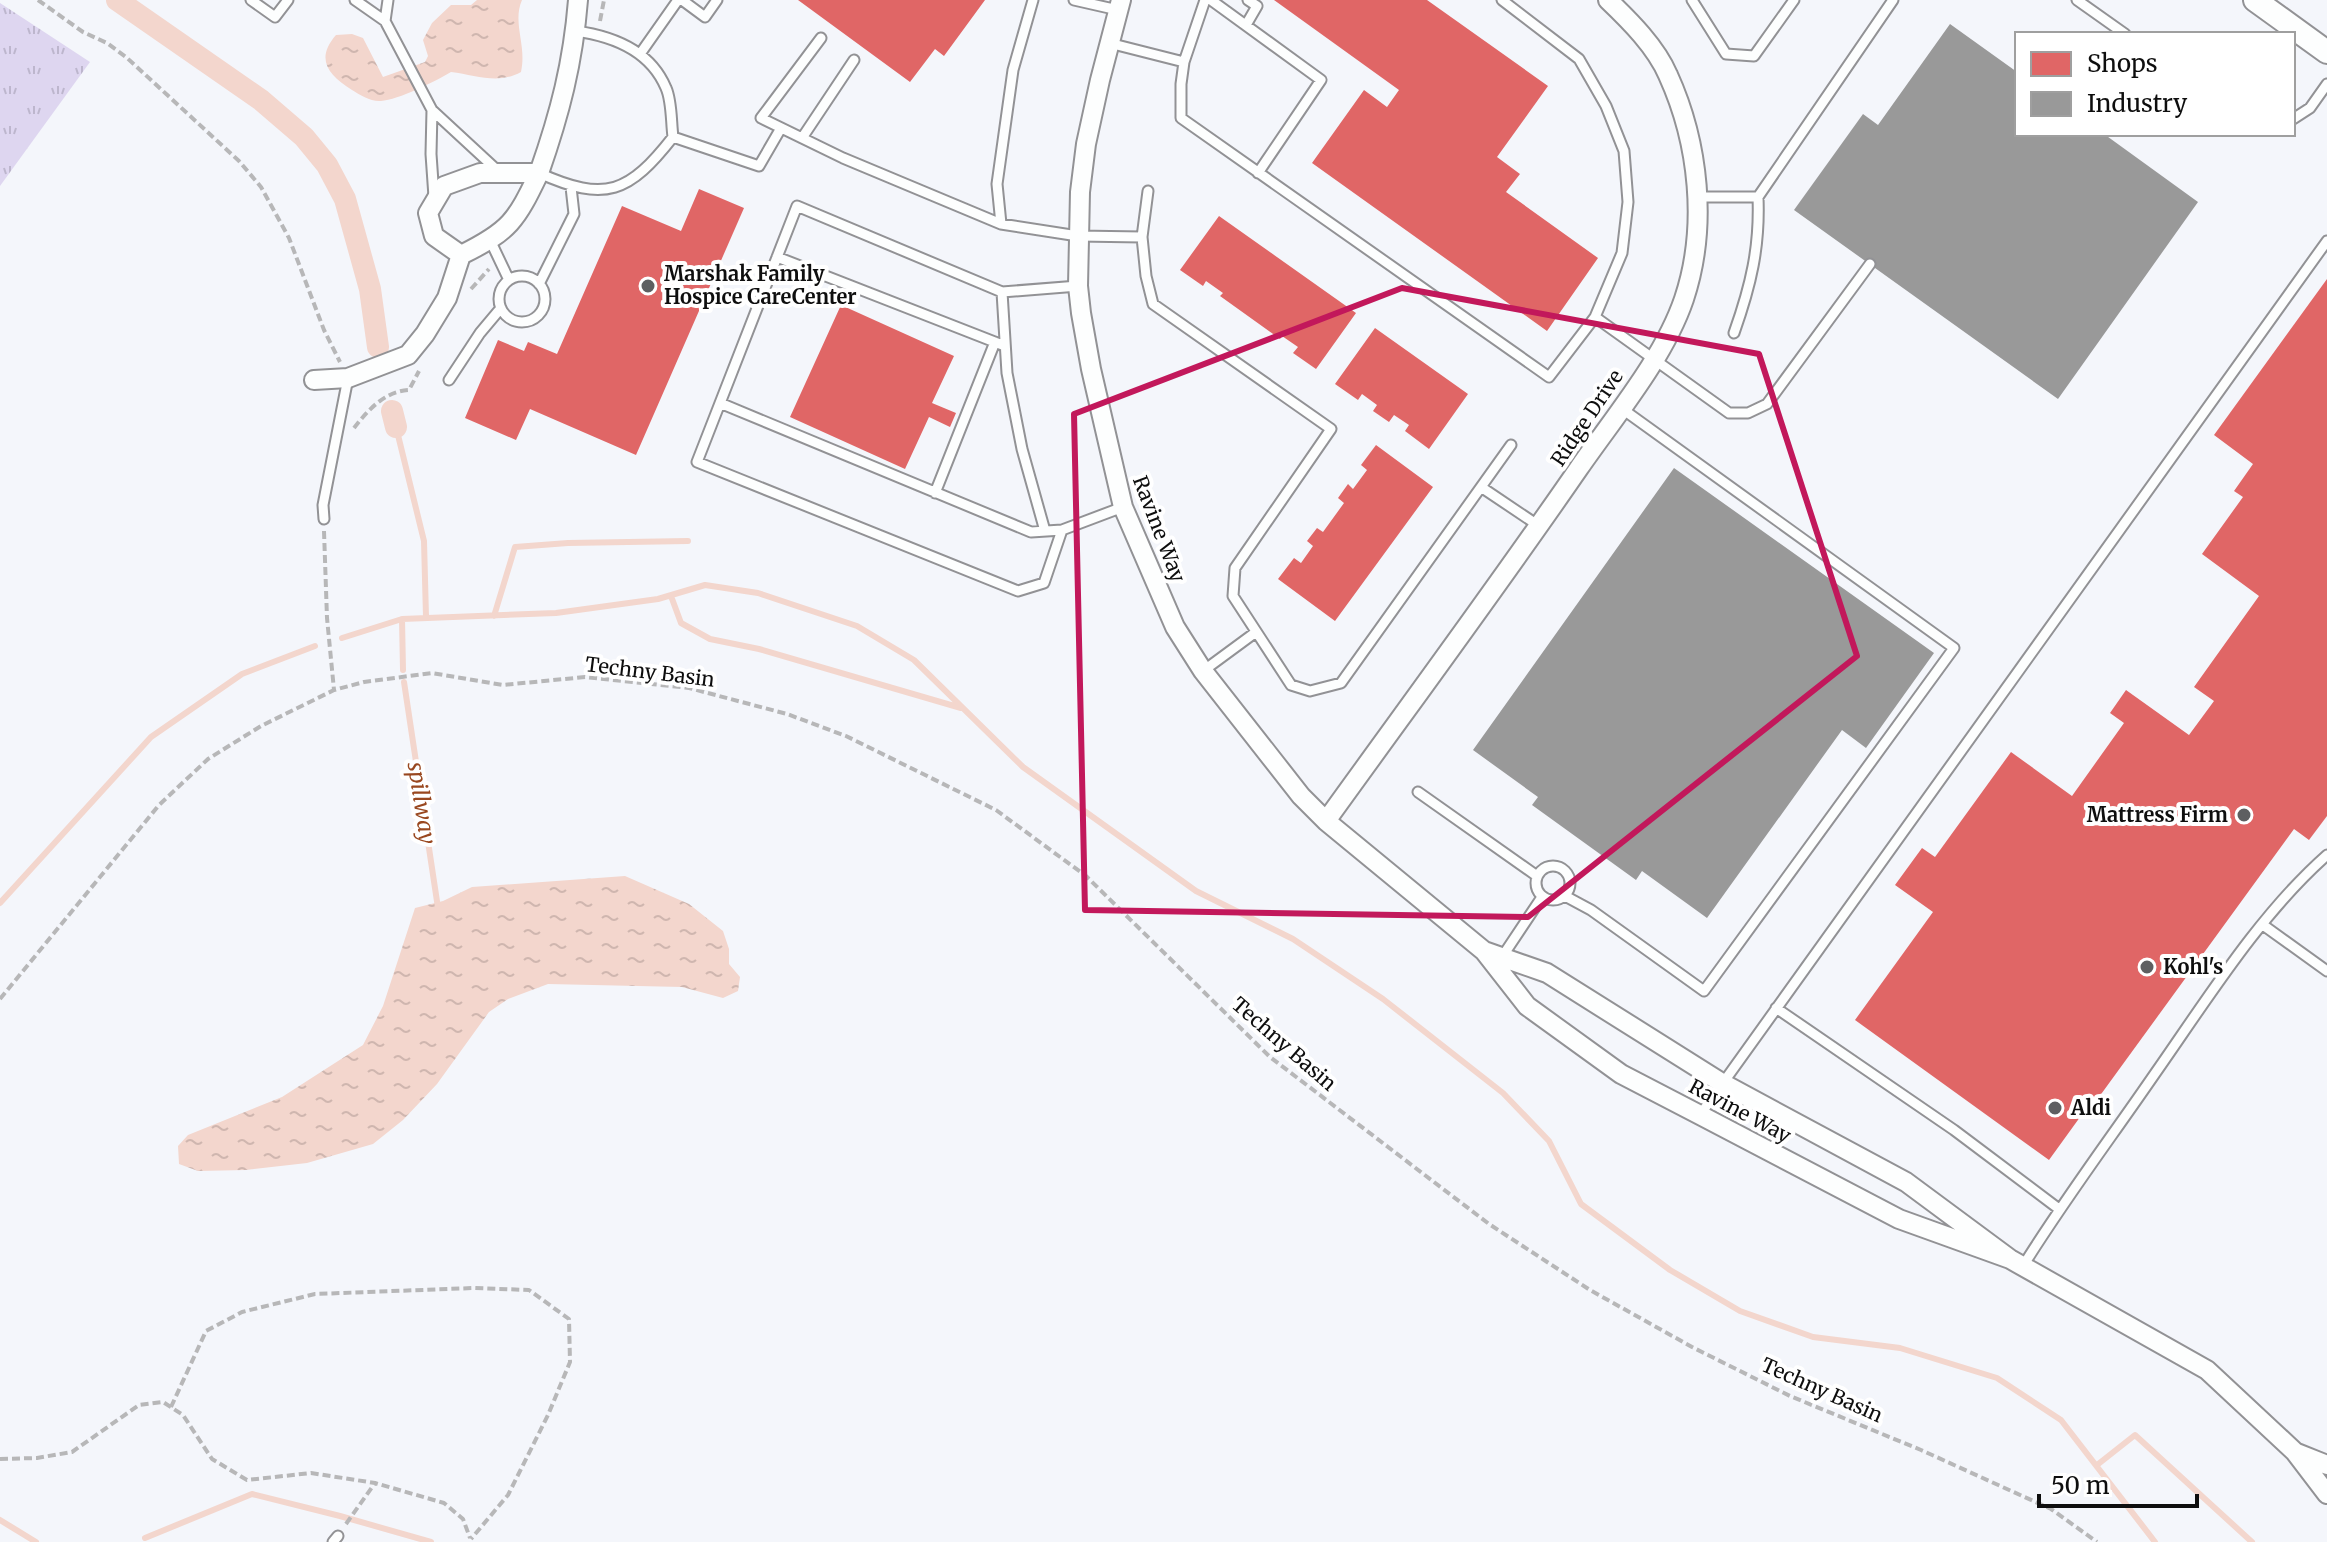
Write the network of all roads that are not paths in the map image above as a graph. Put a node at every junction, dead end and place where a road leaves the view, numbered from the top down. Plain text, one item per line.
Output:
1 (251, 0) edge
2 (288, 0) edge
3 (388, 0) edge
4 (578, 0) edge
5 (680, 0) edge
6 (717, 0) edge
7 (1033, 0) edge
8 (1074, 0) edge
9 (1205, 0) edge
10 (1211, 0) edge
11 (1248, 0) edge
12 (1502, 0) edge
13 (1608, 0) edge
14 (1692, 0) edge
15 (1794, 0) edge
16 (1893, 0) edge
17 (2077, 0) edge
18 (2255, 0) edge
19 (358, 1) edge
20 (1119, 5) edge
21 (385, 21) junction
22 (1246, 25) junction
23 (575, 31) junction
24 (2122, 32) edge
25 (821, 38) dead end
26 (1109, 43) junction
27 (2327, 52) edge
28 (640, 54) junction
29 (854, 60) dead end
30 (1184, 62) junction
31 (2327, 84) edge
32 (432, 110) junction
33 (2295, 118) edge
34 (781, 128) junction
35 (673, 137) junction
36 (802, 138) junction
37 (501, 173) junction
38 (539, 173) junction
39 (1258, 173) junction
40 (571, 187) junction
41 (1148, 191) dead end
42 (1698, 197) junction
43 (1758, 197) junction
44 (434, 202) junction
45 (1001, 224) junction
46 (1078, 236) junction
47 (1142, 237) junction
48 (490, 240) junction
49 (2327, 241) edge
50 (461, 255) junction
51 (777, 257) junction
52 (1870, 264) dead end
53 (509, 280) junction
54 (539, 284) junction
55 (1078, 286) junction
56 (1002, 292) junction
57 (501, 308) junction
58 (1595, 317) junction
59 (1734, 333) dead end
60 (1000, 344) junction
61 (1653, 360) junction
62 (348, 378) junction
63 (314, 380) dead end
64 (449, 380) dead end
65 (720, 403) junction
66 (1621, 408) junction
67 (1511, 445) dead end
68 (1481, 487) junction
69 (935, 493) junction
70 (1123, 507) junction
71 (324, 519) road end
72 (1539, 526) junction
73 (1062, 530) junction
74 (1045, 531) junction
75 (1256, 632) junction
76 (1203, 671) junction
77 (1418, 792) dead end
78 (1326, 821) junction
79 (2327, 855) edge
80 (1537, 876) junction
81 (1565, 896) junction
82 (1542, 897) junction
83 (2263, 925) junction
84 (1493, 954) junction
85 (2327, 971) edge
86 (1776, 1008) junction
87 (1722, 1083) junction
88 (1700, 1115) junction
89 (2059, 1209) junction
90 (2017, 1263) junction
91 (2295, 1452) junction
92 (2327, 1465) edge
93 (2327, 1494) edge

1 - 2 lane
3 - 21 lane
4 - 23 street
5 - 6 lane
5 - 28 lane
7 - 45 lane
8 - 20 lane
9 - 30 lane
10 - 22 lane
11 - 22 lane
12 - 58 lane
13 - 42 street, Ridge Drive
14 - 15 lane
16 - 43 lane
17 - 24 lane
18 - 27 street
19 - 21 lane
20 - 26 street, Ravine Way
21 - 32 lane
22 - 39 lane
23 - 28 lane
23 - 38 street
25 - 34 lane
26 - 30 lane
26 - 46 street, Ravine Way
28 - 35 lane
29 - 36 lane
30 - 39 lane
31 - 33 lane
32 - 37 lane
32 - 44 lane
34 - 35 lane
34 - 36 lane
35 - 40 lane
36 - 45 lane
37 - 38 street
37 - 44 street
38 - 40 lane
38 - 48 street
39 - 58 lane
40 - 54 lane
41 - 47 lane
42 - 43 lane
42 - 61 street, Ridge Drive
43 - 59 lane
44 - 50 street
45 - 46 lane
46 - 47 lane
46 - 55 street, Ravine Way
47 - 75 lane
48 - 50 street
48 - 53 lane
49 - 86 lane
50 - 62 street
51 - 56 lane
51 - 60 lane
51 - 65 lane
52 - 61 lane
53 - 54 lane
53 - 57 lane
54 - 57 lane
55 - 56 lane
55 - 70 street, Ravine Way
56 - 60 lane
57 - 64 lane
58 - 61 lane
60 - 69 lane
60 - 74 lane
61 - 66 street, Ridge Drive
62 - 63 street
62 - 71 lane
65 - 69 lane
65 - 73 lane
66 - 72 street, Ridge Drive
66 - 81 lane
67 - 68 lane
68 - 72 lane
68 - 75 lane
69 - 74 lane
70 - 73 lane
70 - 76 street, Ravine Way
72 - 78 street, Ridge Drive
73 - 74 lane
75 - 76 lane
76 - 78 street, Ravine Way
77 - 80 lane
78 - 84 street, Ravine Way
79 - 83 lane
80 - 81 lane
80 - 82 lane
81 - 82 lane
82 - 84 lane
83 - 85 lane
83 - 89 lane
84 - 87 street, Ravine Way
84 - 88 street, Ravine Way
86 - 87 lane
86 - 89 lane
87 - 88 lane
87 - 90 street, Ravine Way
88 - 90 street, Ravine Way
89 - 90 lane
90 - 91 street, Ravine Way
91 - 92 street, Ravine Way
91 - 93 street, Ravine Way

